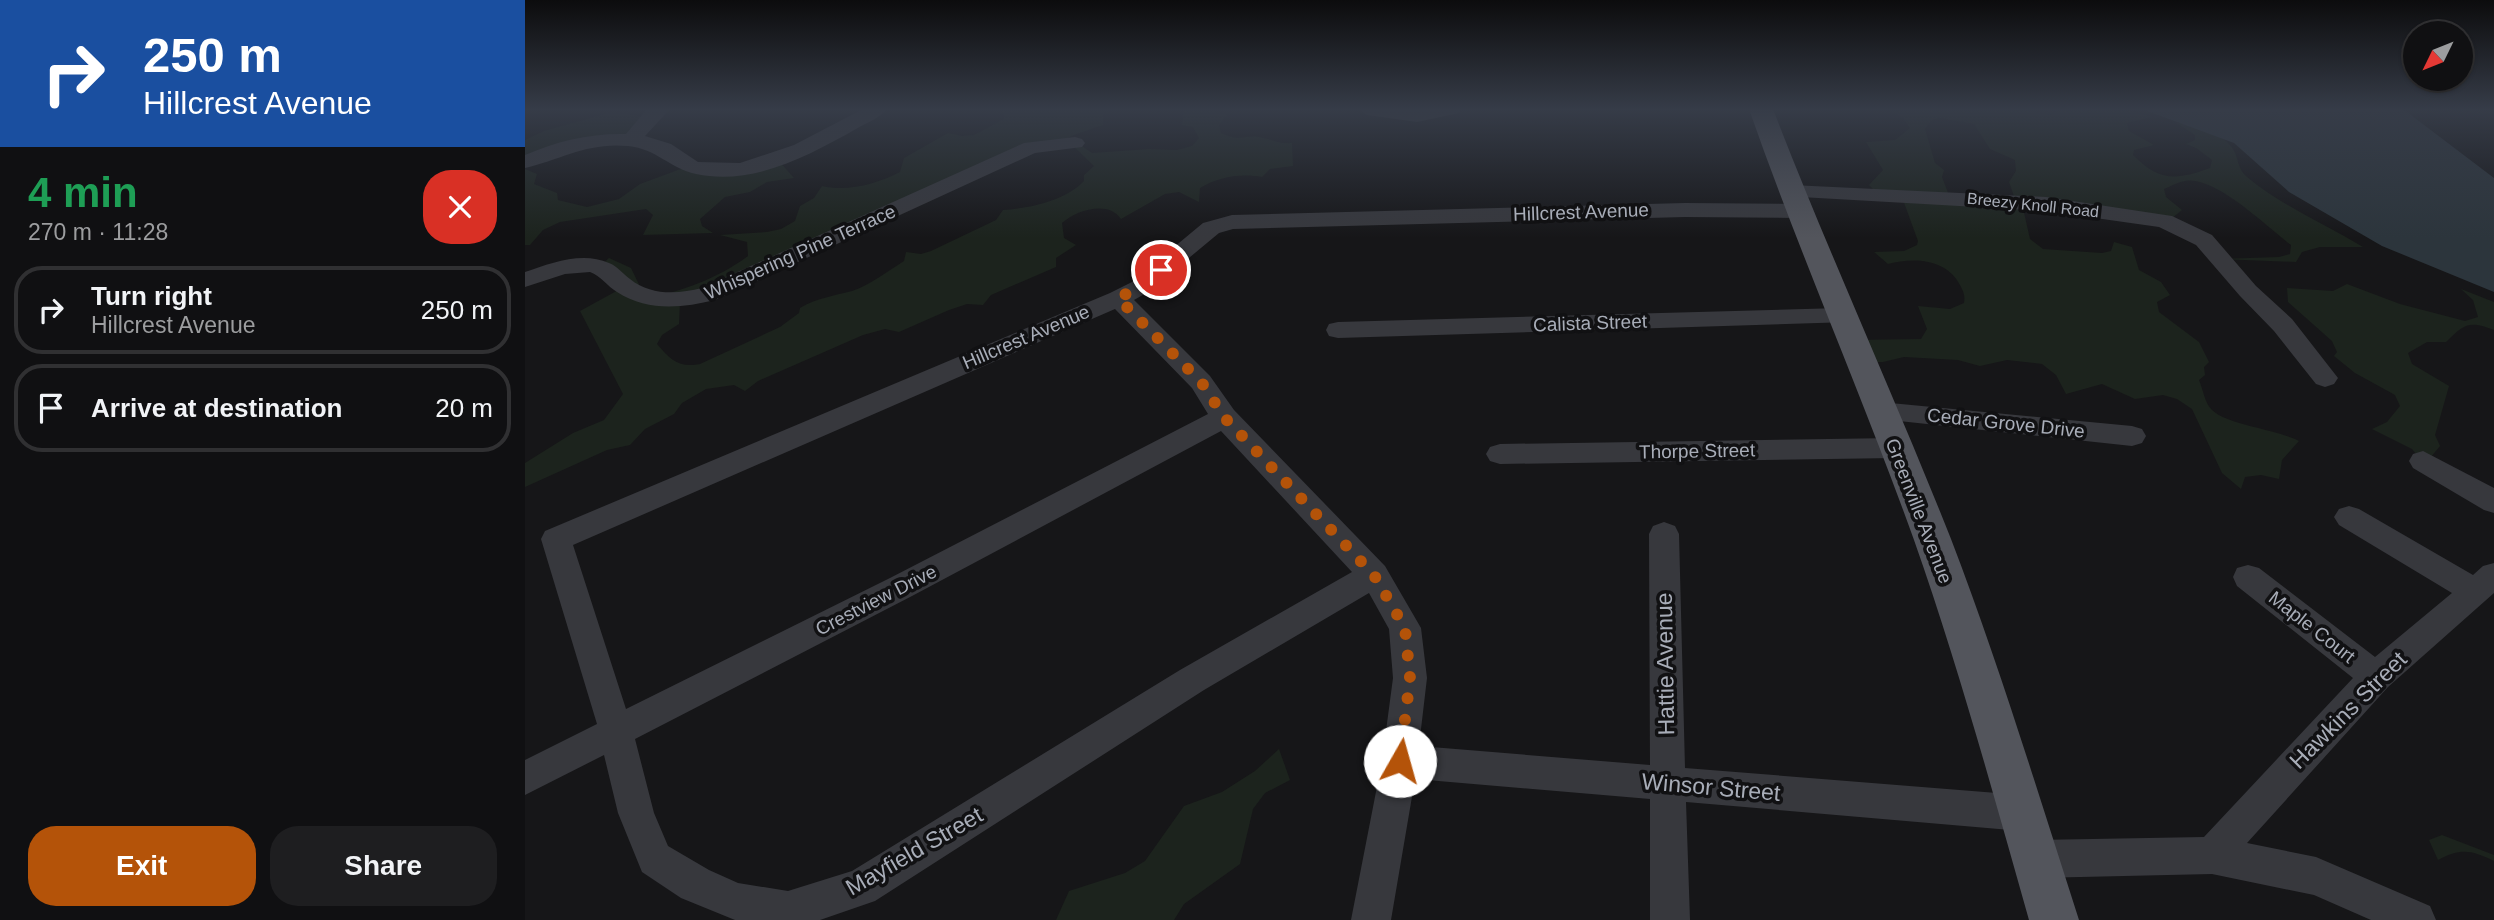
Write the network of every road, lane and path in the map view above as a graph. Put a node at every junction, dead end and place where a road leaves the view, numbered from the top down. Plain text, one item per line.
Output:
1 (559, 152) edge
2 (668, 152) edge
3 (794, 152) edge
4 (1022, 152) edge
5 (1777, 152) edge
6 (525, 162) edge
7 (1795, 201) junction
8 (525, 280) edge
9 (1118, 298) junction
10 (1841, 316) junction
11 (1338, 330) dead end
12 (2325, 378) dead end
13 (1880, 411) junction
14 (1224, 417) junction
15 (2132, 436) dead end
16 (1895, 448) junction
17 (1500, 454) dead end
18 (2423, 461) dead end
19 (2494, 502) edge
20 (2349, 517) dead end
21 (1664, 534) dead end
22 (556, 539) joint
23 (1374, 575) junction
24 (2248, 577) dead end
25 (2485, 583) edge
26 (2376, 677) junction
27 (616, 731) junction
28 (1400, 761) junction
29 (525, 778) edge
30 (1667, 784) junction
31 (2022, 813) junction
32 (2212, 855) junction
33 (2036, 859) junction
34 (1371, 920) edge
35 (1670, 920) edge
36 (2054, 920) edge
37 (2416, 920) edge

1 - 6 street
2 - 3 street
4 - 8 street, Whispering Pine Terrace
5 - 7 main road, Greenville Avenue
7 - 9 street, Hillcrest Avenue
7 - 10 main road, Greenville Avenue
7 - 12 street, Breezy Knoll Road
9 - 14 street
9 - 22 street, Hillcrest Avenue
10 - 11 street, Calista Street
10 - 13 main road, Greenville Avenue
13 - 15 street, Cedar Grove Drive
13 - 16 main road, Greenville Avenue
14 - 23 street
14 - 27 street, Crestview Drive
16 - 17 street, Thorpe Street
16 - 31 main road, Greenville Avenue
18 - 19 street
20 - 25 street
21 - 30 street, Hattie Avenue
22 - 27 street, Mayfield Street
23 - 27 street, Mayfield Street
23 - 28 street
24 - 26 street, Maple Court
25 - 26 street, Hawkins Street
26 - 32 street, Hawkins Street
27 - 29 street, Crestview Drive
28 - 30 street, Winsor Street
28 - 34 street
30 - 31 street, Winsor Street
30 - 35 street, Hattie Avenue
31 - 33 main road, Greenville Avenue
32 - 33 street
32 - 37 street
33 - 36 main road, Greenville Avenue

